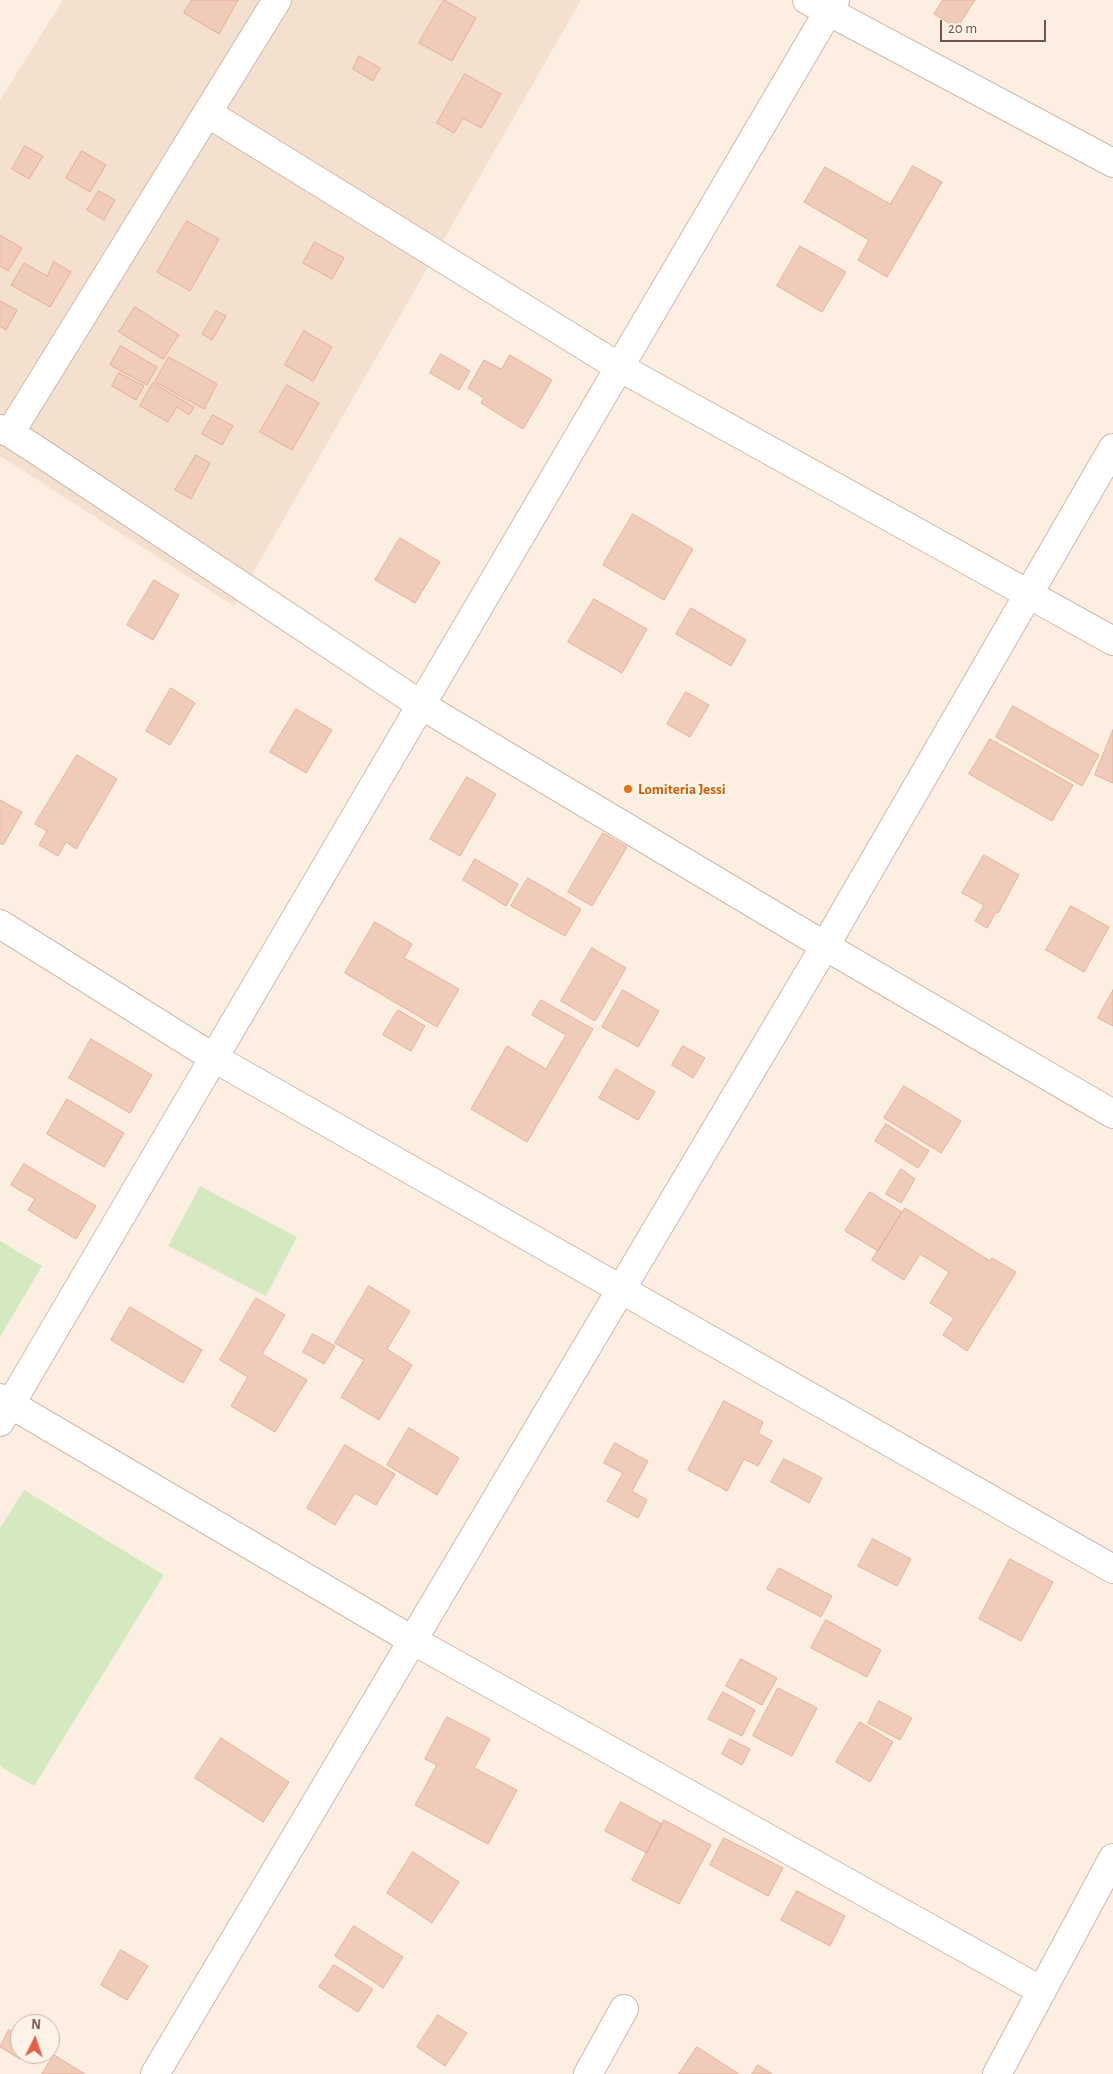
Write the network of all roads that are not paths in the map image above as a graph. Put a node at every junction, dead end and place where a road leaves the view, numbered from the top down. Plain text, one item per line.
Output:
1 (277, 0) edge
2 (823, 4) edge
3 (209, 114) junction
4 (1113, 163) edge
5 (619, 366) junction
6 (5, 431) edge
7 (1113, 448) edge
8 (1029, 593) junction
9 (1113, 640) edge
10 (421, 705) junction
11 (0, 924) edge
12 (825, 946) junction
13 (214, 1058) junction
14 (1113, 1114) edge
15 (620, 1290) junction
16 (4, 1408) edge
17 (1113, 1569) edge
18 (412, 1640) junction
19 (1113, 1858) edge
20 (1042, 1991) junction
21 (624, 2009) dead end
22 (155, 2074) edge
23 (588, 2074) edge
24 (997, 2074) edge

1 - 3 street
2 - 4 street
2 - 5 street
3 - 5 street
3 - 6 street
5 - 8 street
5 - 10 street
6 - 10 street
7 - 8 street
8 - 9 street
8 - 12 street
10 - 12 street
10 - 13 street
11 - 13 street
12 - 14 street
12 - 15 street
13 - 15 street
13 - 16 street
15 - 17 street
15 - 18 street
16 - 18 street
18 - 20 street
18 - 22 street
19 - 20 street
20 - 24 street
21 - 23 street

